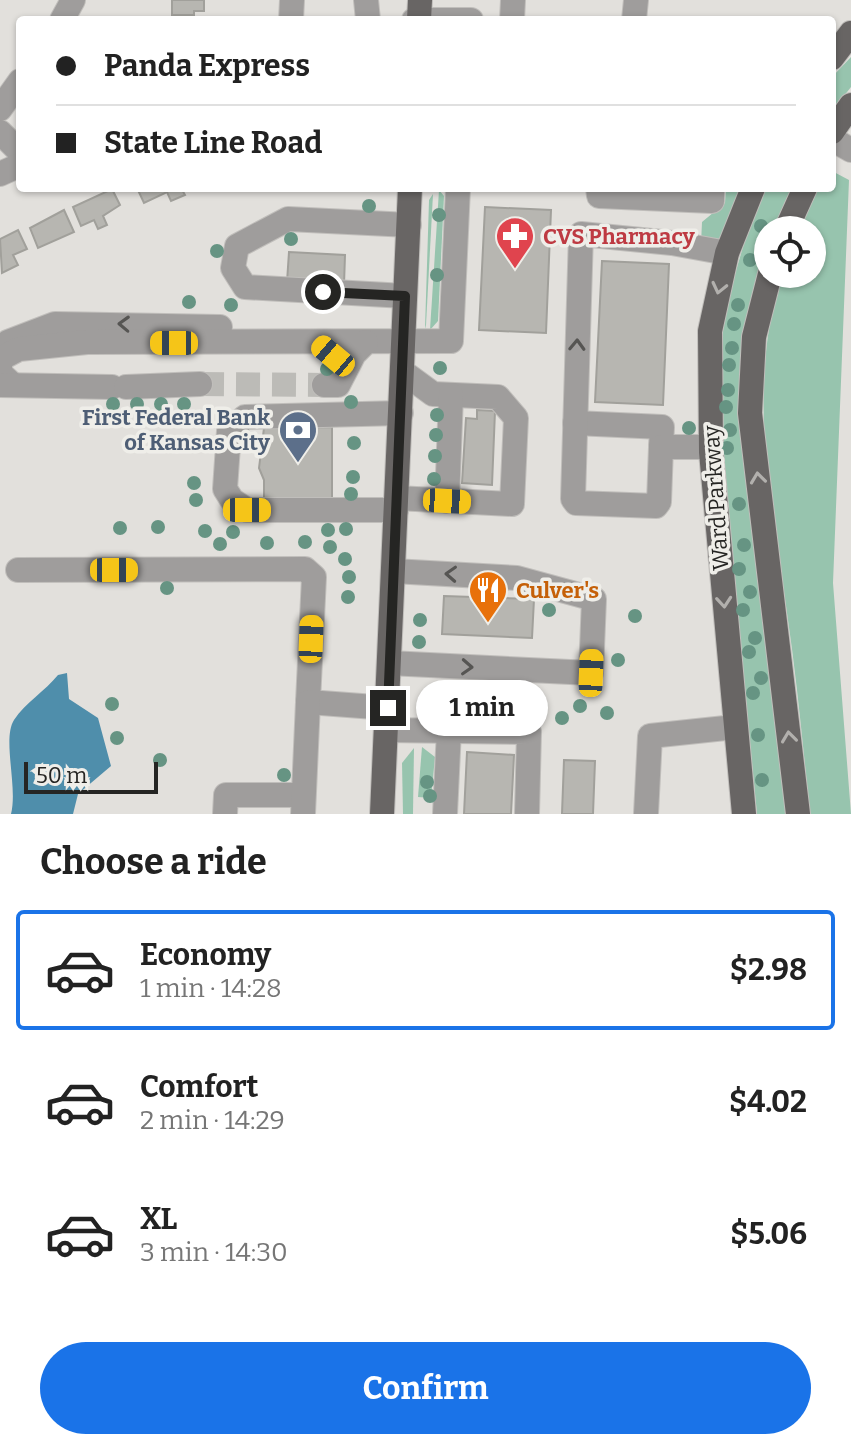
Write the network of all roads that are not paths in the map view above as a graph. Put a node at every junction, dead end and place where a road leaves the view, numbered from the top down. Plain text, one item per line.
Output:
1 (851, 32) edge
2 (836, 53) edge
3 (16, 91) edge
4 (851, 105) edge
5 (8, 110) edge
6 (836, 126) edge
7 (0, 132) edge
8 (16, 148) edge
9 (410, 192) edge
10 (458, 192) edge
11 (598, 192) edge
12 (751, 192) edge
13 (803, 192) edge
14 (712, 195) edge
15 (792, 216) edge
16 (409, 225) junction
17 (727, 253) junction
18 (766, 288) edge
19 (405, 296) junction
20 (404, 339) junction
21 (366, 342) junction
22 (319, 344) junction
23 (10, 348) edge
24 (403, 372) junction
25 (6, 384) edge
26 (200, 384) tunnel mouth
27 (451, 395) junction
28 (401, 413) junction
29 (575, 423) junction
30 (662, 437) junction
31 (711, 447) junction
32 (447, 501) junction
33 (396, 504) junction
34 (18, 570) dead end
35 (393, 571) junction
36 (389, 663) junction
37 (308, 702) junction
38 (387, 719) junction
39 (735, 727) junction
40 (449, 730) junction
41 (303, 804) edge
42 (225, 814) edge
43 (382, 814) edge
44 (445, 814) edge
45 (527, 814) edge
46 (646, 814) edge
47 (744, 814) edge
48 (798, 814) edge

1 - 2 main road
3 - 5 street
4 - 6 main road
7 - 8 street
9 - 16 main road
10 - 20 street
11 - 14 street
12 - 17 main road, Ward Parkway
13 - 15 main road
16 - 19 main road
16 - 19 street
29 -> 17 street
17 -> 31 main road, Ward Parkway
48 -> 18 main road, Ward Parkway
19 - 20 main road
20 - 21 street
20 - 24 main road
21 - 22 street
21 - 22 street
21 -> 23 street
22 - 23 street
23 - 25 street
24 - 27 street
24 - 28 main road
25 - 26 street
27 - 32 street
27 - 32 street
28 - 33 main road
28 - 33 street
29 - 30 street
29 - 30 street
30 - 31 street
31 -> 39 main road, Ward Parkway
32 - 33 street
33 - 35 main road
34 - 37 street
35 - 36 main road
36 -> 35 street
36 - 38 main road
37 - 38 street
37 - 41 street
38 - 40 street
38 - 43 main road
39 - 46 street
39 - 47 main road, Ward Parkway
40 - 44 street
40 - 45 street
41 - 42 street

